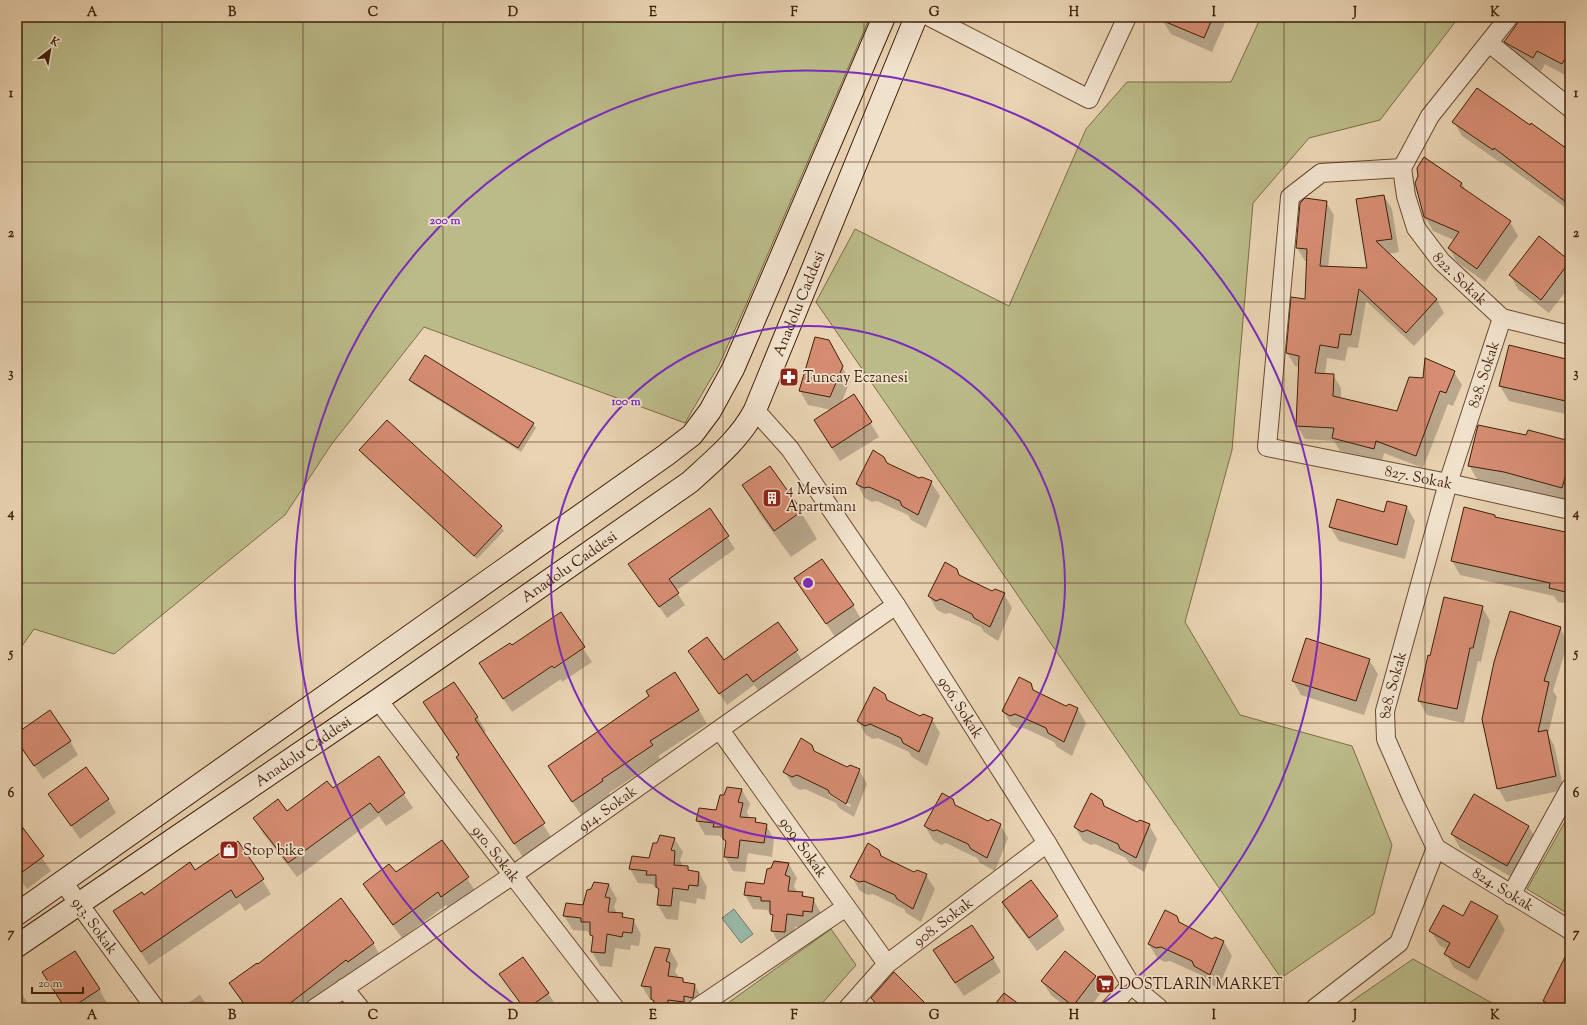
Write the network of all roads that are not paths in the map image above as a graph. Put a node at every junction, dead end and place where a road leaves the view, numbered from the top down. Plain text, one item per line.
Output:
1 (884, 17) edge
2 (916, 17) edge
3 (930, 17) edge
4 (1127, 17) edge
5 (1509, 17) edge
6 (1489, 43) junction
7 (1570, 108) edge
8 (1402, 168) junction
9 (1502, 318) junction
10 (1570, 335) edge
11 (755, 410) junction
12 (1448, 483) junction
13 (1570, 510) edge
14 (896, 605) junction
15 (378, 700) junction
16 (720, 730) junction
17 (1570, 788) edge
18 (1047, 843) junction
19 (1436, 848) junction
20 (513, 875) junction
21 (62, 882) junction
22 (1511, 895) junction
23 (79, 903) junction
24 (846, 907) junction
25 (17, 914) edge
26 (1570, 930) edge
27 (17, 946) edge
28 (887, 964) junction
29 (1131, 985) junction
30 (344, 988) junction
31 (154, 1008) edge
32 (315, 1008) edge
33 (360, 1008) edge
34 (615, 1008) edge
35 (697, 1008) edge
36 (848, 1008) edge
37 (1110, 1008) edge
38 (1160, 1008) edge
39 (1315, 1008) edge

1 - 21 main road, Anadolu Caddesi
2 - 11 main road, Anadolu Caddesi
3 - 4 street
5 - 6 street
6 - 7 street
6 - 8 street
8 - 9 street, 822. Sokak
8 - 12 street, 827. Sokak
9 - 10 street, 822. Sokak
9 - 12 street, 828. Sokak
11 - 14 street, 906. Sokak
11 - 15 main road, Anadolu Caddesi
12 - 13 street, 827. Sokak
12 - 19 street, 828. Sokak
14 - 16 street, 914. Sokak
14 - 18 street, 906. Sokak
15 - 20 street, 910. Sokak
15 - 23 main road, Anadolu Caddesi
16 - 20 street, 914. Sokak
16 - 24 street, 909. Sokak
17 - 22 street
18 - 28 street, 908. Sokak
18 - 29 street, 906. Sokak
19 - 22 street, 824. Sokak
19 - 39 street
20 - 30 street, 914. Sokak
20 - 34 street, 910. Sokak
21 - 23 street, 913. Sokak
21 - 25 main road, Anadolu Caddesi
22 - 26 street, 824. Sokak
23 - 27 main road, Anadolu Caddesi
23 - 31 street, 913. Sokak
24 - 28 street, 909. Sokak
24 - 35 street
28 - 36 street, 908. Sokak
29 - 37 street
29 - 38 street, 906. Sokak
30 - 32 street, 914. Sokak
30 - 33 street

